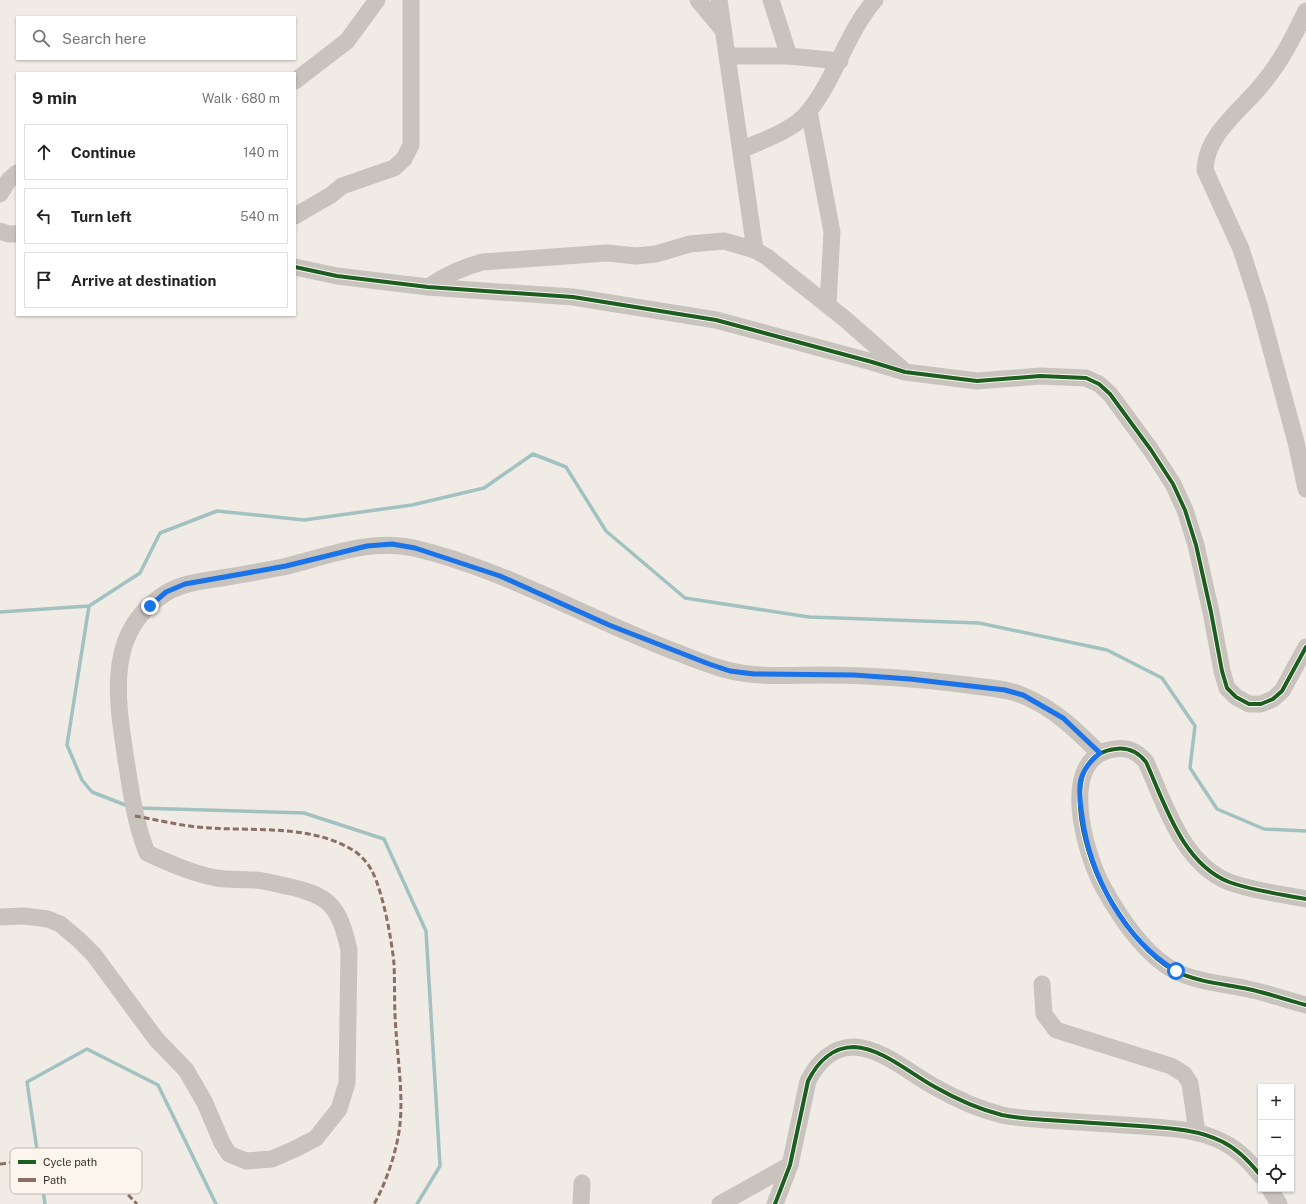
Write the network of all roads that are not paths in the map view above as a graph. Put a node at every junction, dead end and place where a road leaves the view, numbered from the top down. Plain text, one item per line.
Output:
1 (377, 0) edge
2 (411, 0) edge
3 (698, 0) edge
4 (719, 0) edge
5 (771, 0) edge
6 (875, 0) edge
7 (1306, 11) edge
8 (723, 30) junction
9 (728, 56) junction
10 (789, 56) junction
11 (840, 61) junction
12 (296, 80) edge
13 (809, 111) junction
14 (741, 150) junction
15 (16, 174) edge
16 (0, 194) edge
17 (296, 215) edge
18 (0, 231) edge
19 (16, 234) edge
20 (755, 250) junction
21 (296, 267) edge
22 (428, 287) junction
23 (828, 305) junction
24 (905, 372) junction
25 (1306, 489) edge
26 (1306, 647) edge
27 (1100, 753) junction
28 (1306, 899) edge
29 (0, 917) edge
30 (1042, 984) dead end
31 (1306, 1005) edge
32 (1197, 1133) junction
33 (790, 1165) junction
34 (1258, 1172) edge
35 (582, 1183) dead end
36 (1272, 1192) edge
37 (581, 1204) edge
38 (720, 1204) edge
39 (775, 1204) edge
40 (1279, 1204) edge

1 - 12 street
2 - 17 street
3 - 8 street
4 - 8 street
5 - 10 street
6 - 11 street
7 - 25 street
8 - 9 street
9 - 10 street
9 - 14 street
10 - 11 street
11 - 13 street
13 - 14 street
13 - 23 street
14 - 20 street
15 - 16 street
18 - 19 street
20 - 22 street
20 - 23 street
21 - 22 street
22 - 24 street
23 - 24 street
24 - 26 street
27 - 28 street
27 - 29 street
27 - 31 street
30 - 32 street
32 - 33 street
32 - 34 street
33 - 38 street
33 - 39 street
35 - 37 street
36 - 40 street

